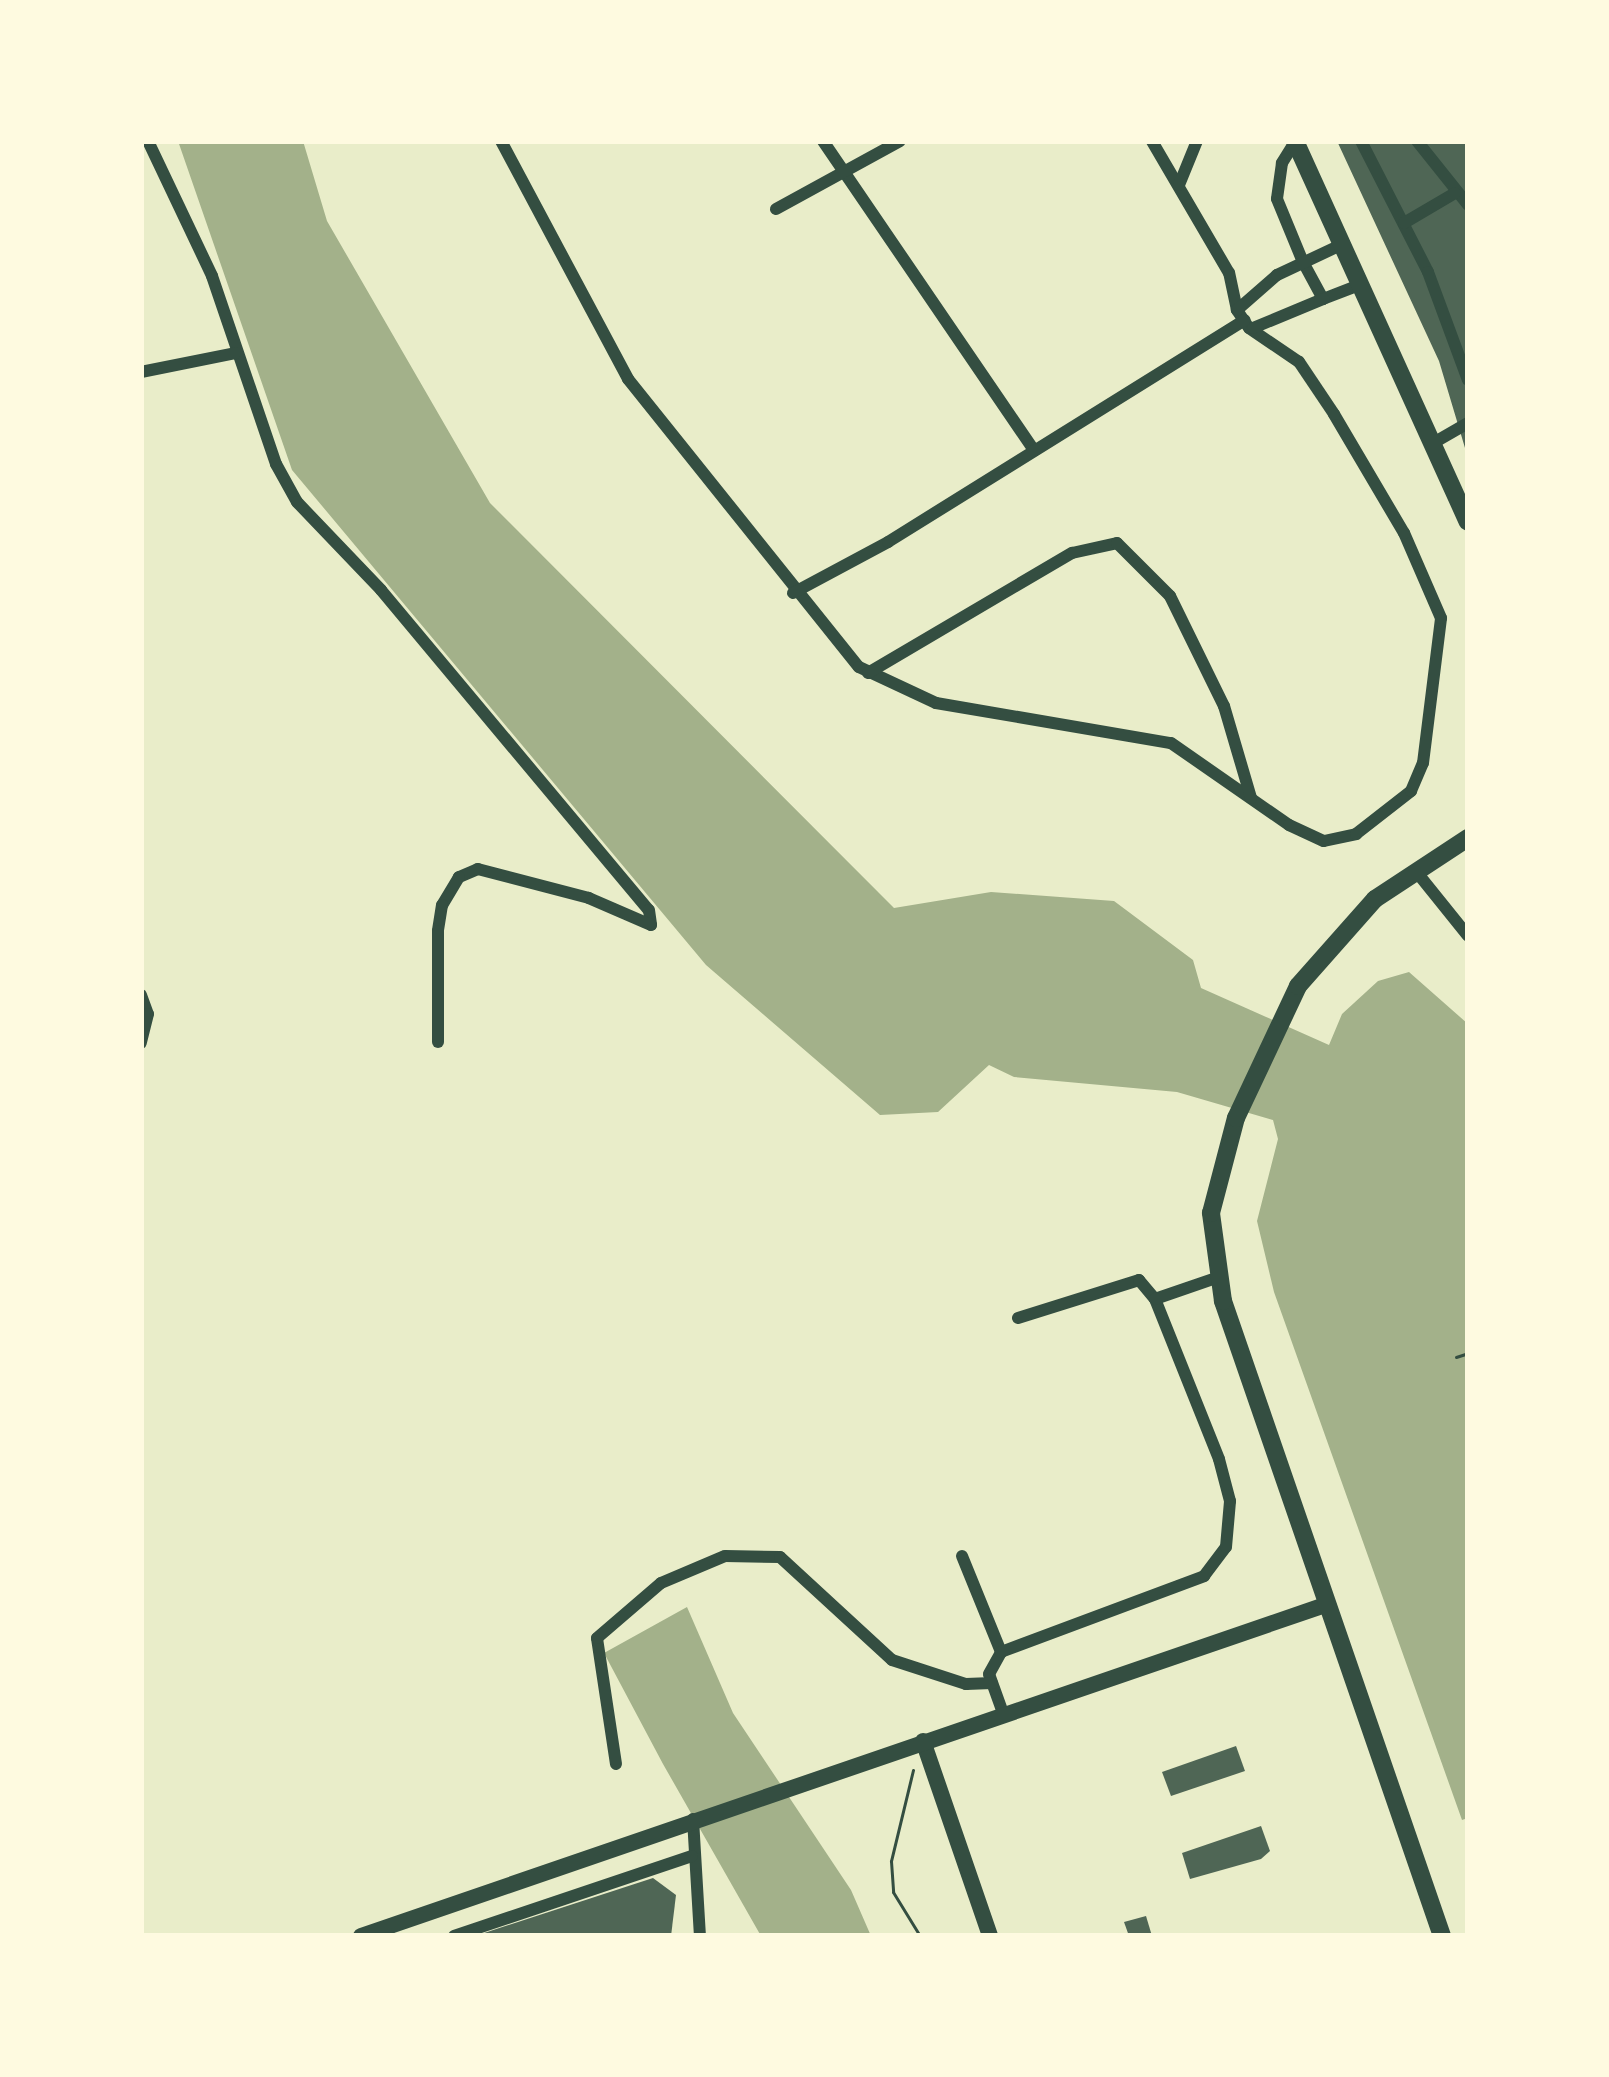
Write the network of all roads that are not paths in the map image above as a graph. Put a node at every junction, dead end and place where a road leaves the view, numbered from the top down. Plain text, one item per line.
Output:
1 (148, 141) edge
2 (501, 141) edge
3 (823, 141) edge
4 (900, 141) edge
5 (1152, 141) edge
6 (1197, 141) edge
7 (1295, 141) edge
8 (1361, 141) edge
9 (1417, 141) edge
10 (844, 174) junction
11 (1179, 185) junction
12 (1455, 193) junction
13 (1468, 205) edge
14 (776, 209) dead end
15 (1404, 223) junction
16 (1343, 244) junction
17 (1304, 262) junction
18 (1361, 284) junction
19 (1323, 299) junction
20 (1243, 319) junction
21 (1463, 338) edge
22 (236, 353) junction
23 (141, 372) edge
24 (1468, 380) edge
25 (1468, 423) edge
26 (1435, 442) junction
27 (1034, 450) junction
28 (1468, 522) edge
29 (793, 593) junction
30 (868, 673) junction
31 (1252, 799) junction
32 (1468, 838) edge
33 (1419, 875) junction
34 (1468, 936) edge
35 (141, 995) edge
36 (438, 1042) dead end
37 (141, 1043) edge
38 (1219, 1277) junction
39 (1155, 1299) junction
40 (1018, 1318) dead end
41 (962, 1556) dead end
42 (1328, 1604) junction
43 (1001, 1652) junction
44 (992, 1683) junction
45 (1003, 1713) junction
46 (923, 1741) junction
47 (616, 1764) dead end
48 (693, 1820) junction
49 (692, 1856) junction
50 (490, 1890) junction
51 (500, 1920) junction
52 (361, 1936) edge
53 (454, 1936) edge
54 (700, 1936) edge
55 (990, 1936) edge
56 (1442, 1936) edge

1 - 22 street
2 - 29 street
3 - 10 street
4 - 10 street
5 - 11 street
6 - 11 street
7 - 16 main road
7 - 17 street
8 - 15 street
9 - 12 street
10 - 14 street
10 - 27 street
11 - 20 street
12 - 13 street
12 - 15 street
15 - 21 street
16 - 17 street
16 - 18 main road
17 - 19 street
17 - 20 street
18 - 19 street
18 - 26 main road
19 - 20 street
20 - 27 street
20 - 31 street
21 - 24 street
22 - 23 street
22 - 36 street
25 - 26 street
26 - 28 main road
27 - 29 street
29 - 30 street
30 - 31 street
30 - 31 street
32 - 33 main road
33 - 34 street
33 - 38 main road
35 - 37 street
38 - 39 street
38 - 42 main road
39 - 40 street
39 - 43 street
41 - 43 street
42 - 45 street
42 - 56 main road
43 - 44 street
44 - 45 street
44 - 47 street
45 - 46 street
46 - 48 street
46 - 55 street
48 - 49 street
48 - 50 street
49 - 51 street
49 - 54 street
50 - 51 street
50 - 52 street
51 - 53 street

